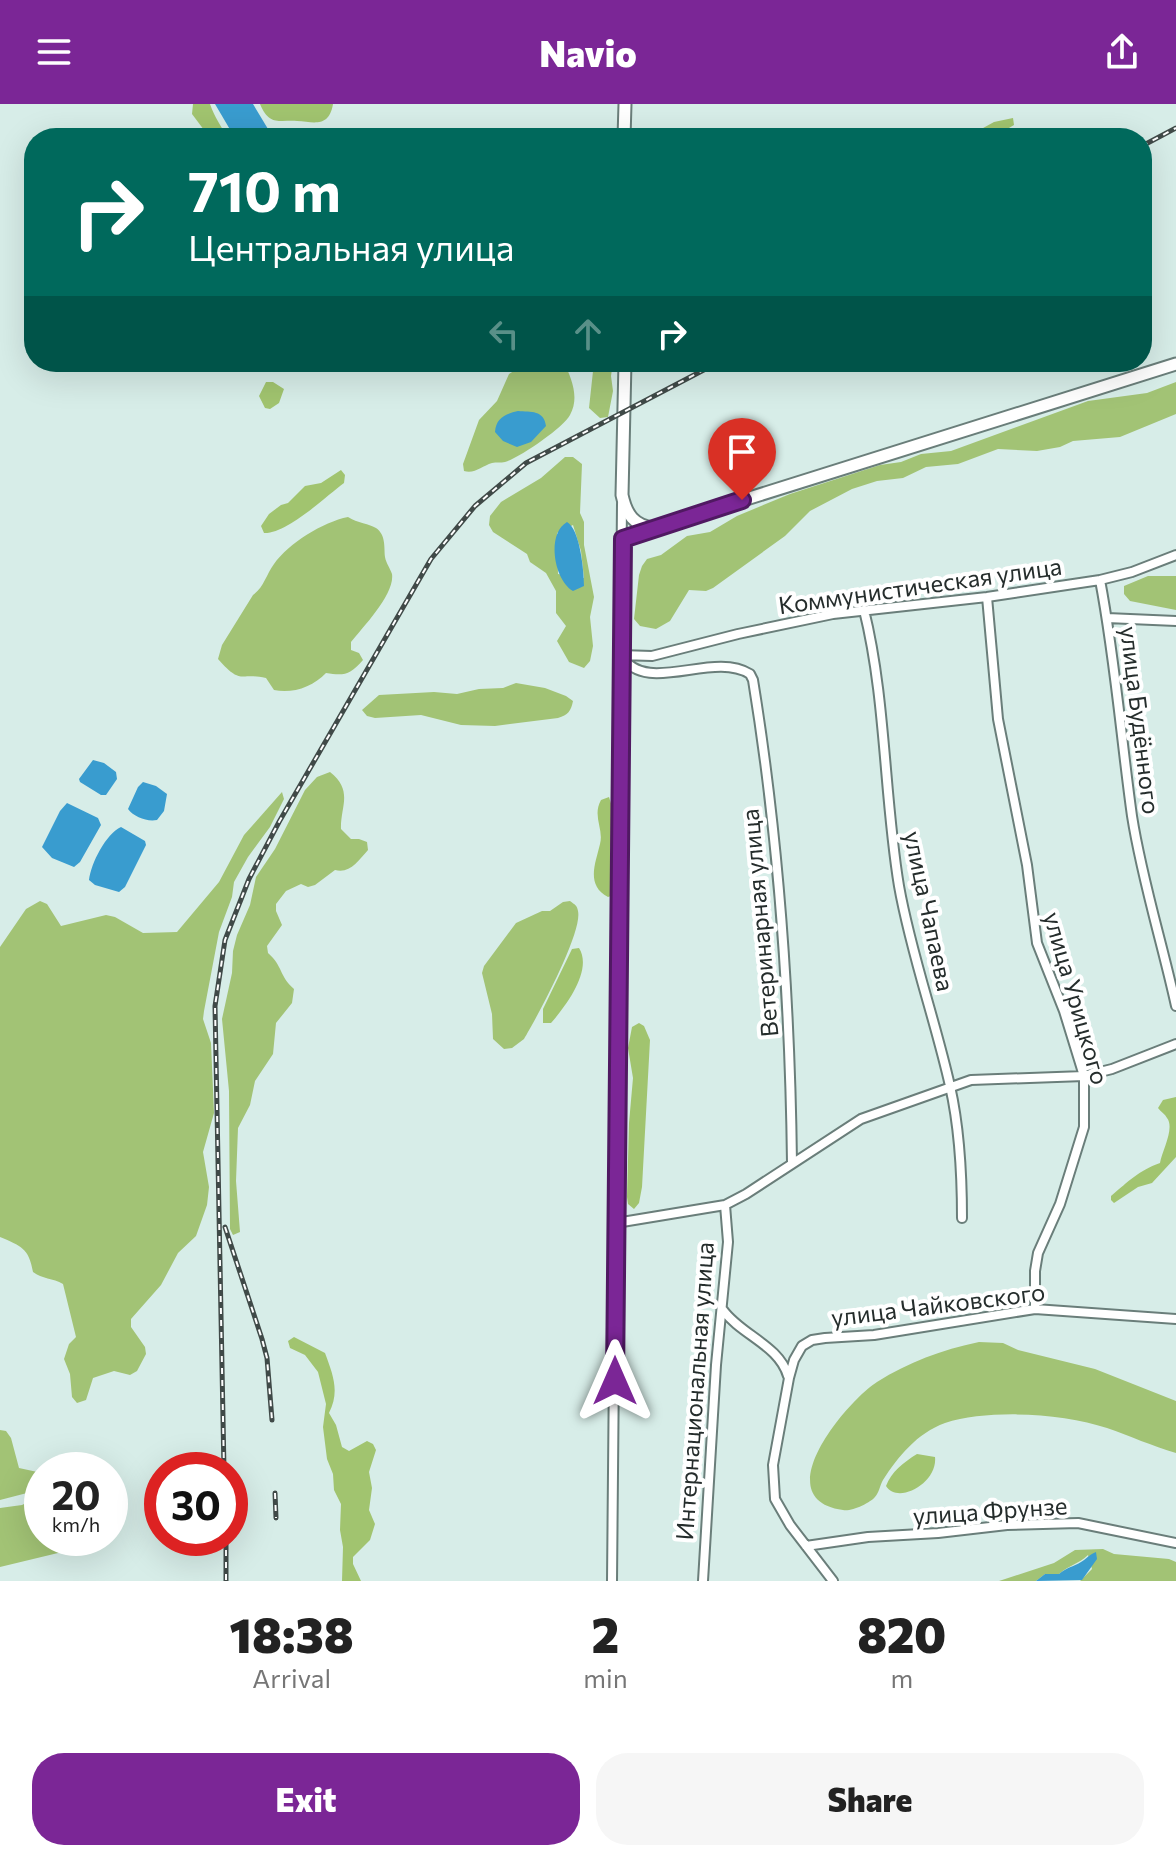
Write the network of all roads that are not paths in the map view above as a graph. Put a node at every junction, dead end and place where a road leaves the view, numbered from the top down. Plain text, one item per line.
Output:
1 (625, 104) edge
2 (624, 128) edge
3 (1176, 364) edge
4 (625, 372) edge
5 (1151, 372) edge
6 (1152, 372) edge
7 (622, 495) junction
8 (654, 528) junction
9 (623, 539) junction
10 (1176, 555) edge
11 (1100, 580) junction
12 (987, 597) junction
13 (864, 610) junction
14 (1107, 618) junction
15 (1176, 621) edge
16 (620, 655) junction
17 (1176, 1006) edge
18 (1176, 1044) edge
19 (1084, 1076) junction
20 (950, 1087) junction
21 (792, 1163) junction
22 (725, 1205) junction
23 (962, 1218) dead end
24 (616, 1223) junction
25 (723, 1309) junction
26 (1035, 1309) junction
27 (1176, 1319) edge
28 (789, 1378) junction
29 (1176, 1543) edge
30 (806, 1546) junction
31 (612, 1581) edge
32 (703, 1581) edge
33 (833, 1581) edge

1 - 2 street
3 - 6 street
4 - 7 street
5 - 8 street
7 - 8 street
7 - 9 street
8 - 9 street
9 - 16 street
10 - 11 street, Коммунистическая улица
11 - 12 street, Коммунистическая улица
11 - 14 street, улица Будённого
12 - 13 street, Коммунистическая улица
12 - 19 street, улица Урицкого
13 - 16 street, Коммунистическая улица
13 - 20 street, улица Чапаева
14 - 15 street
14 - 17 street, улица Будённого
16 - 21 street, Ветеринарная улица
16 - 24 street
18 - 19 street
19 - 20 street
19 - 26 street, улица Урицкого
20 - 21 street
20 - 23 street, улица Чапаева
21 - 22 street
22 - 24 street
22 - 25 street, Интернациональная улица
24 - 31 street
25 - 28 street
25 - 32 street, Интернациональная улица
26 - 27 street, улица Чайковского
26 - 28 street, улица Чайковского
28 - 30 street
29 - 30 street, улица Фрунзе
30 - 33 street

